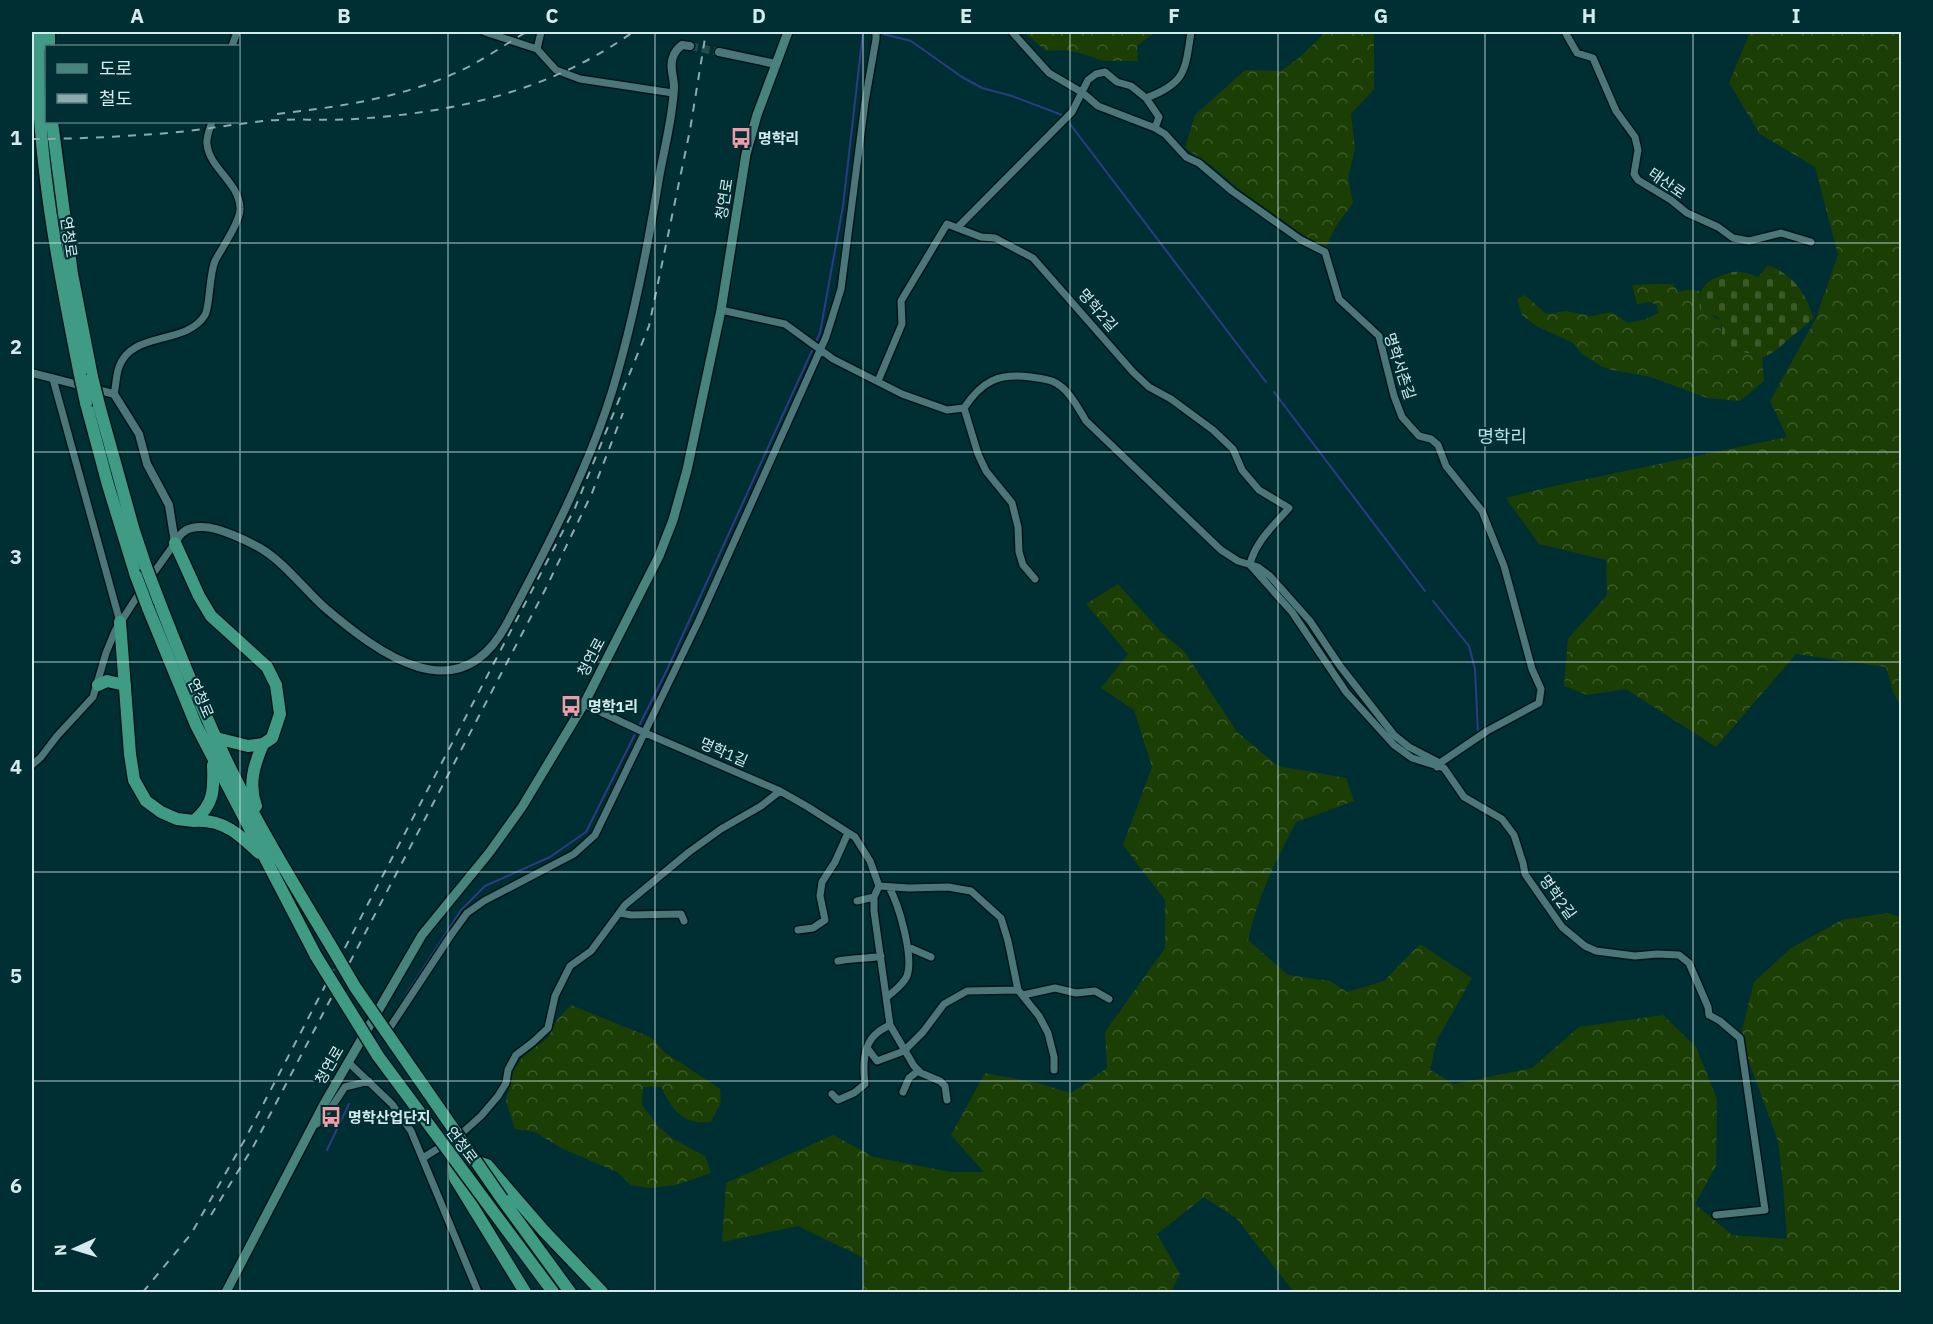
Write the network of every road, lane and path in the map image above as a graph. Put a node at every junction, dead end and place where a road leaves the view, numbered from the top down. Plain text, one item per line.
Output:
1 (38, 32) edge
2 (485, 32) edge
3 (541, 32) edge
4 (788, 32) edge
5 (876, 32) edge
6 (1012, 32) edge
7 (1191, 32) edge
8 (1565, 32) edge
9 (690, 46) dead end
10 (537, 49) junction
11 (719, 52) tunnel mouth
12 (776, 64) junction
13 (673, 93) junction
14 (1083, 93) junction
15 (1146, 98) junction
16 (52, 123) edge
17 (212, 123) edge
18 (1155, 128) junction
19 (958, 227) junction
20 (1811, 242) dead end
21 (721, 310) junction
22 (818, 348) junction
23 (32, 373) edge
24 (86, 376) junction
25 (53, 379) junction
26 (878, 381) junction
27 (114, 394) junction
28 (92, 404) junction
29 (964, 408) junction
30 (175, 543) junction
31 (1250, 565) junction
32 (1035, 579) dead end
33 (120, 622) junction
34 (98, 685) junction
35 (125, 685) junction
36 (584, 704) junction
37 (642, 732) junction
38 (216, 738) junction
39 (263, 744) junction
40 (213, 758) junction
41 (32, 765) edge
42 (1439, 765) junction
43 (780, 791) junction
44 (194, 821) junction
45 (848, 833) junction
46 (269, 841) junction
47 (268, 861) junction
48 (879, 886) junction
49 (890, 887) junction
50 (874, 897) junction
51 (857, 901) dead end
52 (620, 913) junction
53 (684, 921) dead end
54 (798, 930) dead end
55 (908, 947) junction
56 (882, 956) junction
57 (931, 957) dead end
58 (838, 961) dead end
59 (1021, 993) junction
60 (886, 997) junction
61 (1109, 999) dead end
62 (890, 1025) junction
63 (387, 1032) junction
64 (868, 1049) junction
65 (904, 1052) junction
66 (348, 1062) junction
67 (1053, 1070) dead end
68 (918, 1071) junction
69 (369, 1081) junction
70 (903, 1092) dead end
71 (832, 1094) dead end
72 (948, 1100) dead end
73 (309, 1132) junction
74 (423, 1158) junction
75 (454, 1160) junction
76 (506, 1195) junction
77 (1716, 1215) dead end
78 (226, 1293) edge
79 (478, 1293) edge
80 (525, 1293) edge
81 (553, 1293) edge
82 (570, 1293) edge
83 (602, 1293) edge

1 - 24 highway, 연청로
2 - 10 street
3 - 10 street
4 - 12 main road, 청연로
5 - 22 street
6 - 14 street, 명학서촌길
7 - 15 street
8 - 20 street, 태산로
9 - 13 street
10 - 13 street
11 - 12 street
12 - 21 main road, 청연로
13 - 30 street
14 - 15 street
14 - 18 street, 명학서촌길
14 - 19 street
15 - 18 street
16 - 24 highway, 연청로
17 - 27 street
18 - 42 street, 명학서촌길
19 - 26 street
19 - 31 street, 명학2길
21 - 22 street
21 - 36 main road, 청연로
22 - 26 street
22 - 37 street
23 - 25 street
24 - 28 highway, 연청로, bridge
25 - 27 street
25 - 33 street
26 - 29 street
27 - 30 street
28 - 38 highway, 연청로, bridge
28 - 40 highway, 연청로, bridge
29 - 31 street, 명학2길
29 - 32 street
30 - 33 street
30 - 39 highway
31 - 42 street, 명학2길
31 - 42 street, 명학2길
33 - 34 street
33 - 35 highway
34 - 35 highway
34 - 41 street
35 - 44 highway
36 - 37 street, 명학1길
36 - 66 main road, 청연로
37 - 43 street, 명학1길
37 - 63 street
38 - 39 highway
38 - 46 highway, 연청로
39 - 46 highway
40 - 44 highway
40 - 47 highway, 연청로
42 - 77 street, 명학2길
43 - 45 street, 명학1길
43 - 52 street
44 - 47 highway
45 - 48 street, 명학1길
45 - 54 street
46 - 63 highway, 연청로, bridge
47 - 75 highway, 연청로, bridge
48 - 49 street
48 - 50 street
49 - 55 street
49 - 59 street
50 - 51 street
50 - 56 street
52 - 53 street
52 - 74 street
55 - 57 street
55 - 60 street
56 - 58 street
56 - 60 street
59 - 61 street
59 - 65 street
59 - 67 street
60 - 62 street
62 - 64 street
62 - 65 street
63 - 76 highway, 연청로, bridge
64 - 65 street
64 - 71 street
65 - 68 street
66 - 69 street
66 - 73 main road, 청연로
68 - 70 street
68 - 72 street
69 - 73 street
69 - 74 street
73 - 78 main road, 청연로
74 - 79 street
75 - 80 highway
75 - 81 highway, 연청로, bridge
76 - 82 highway, 연청로
76 - 83 highway

